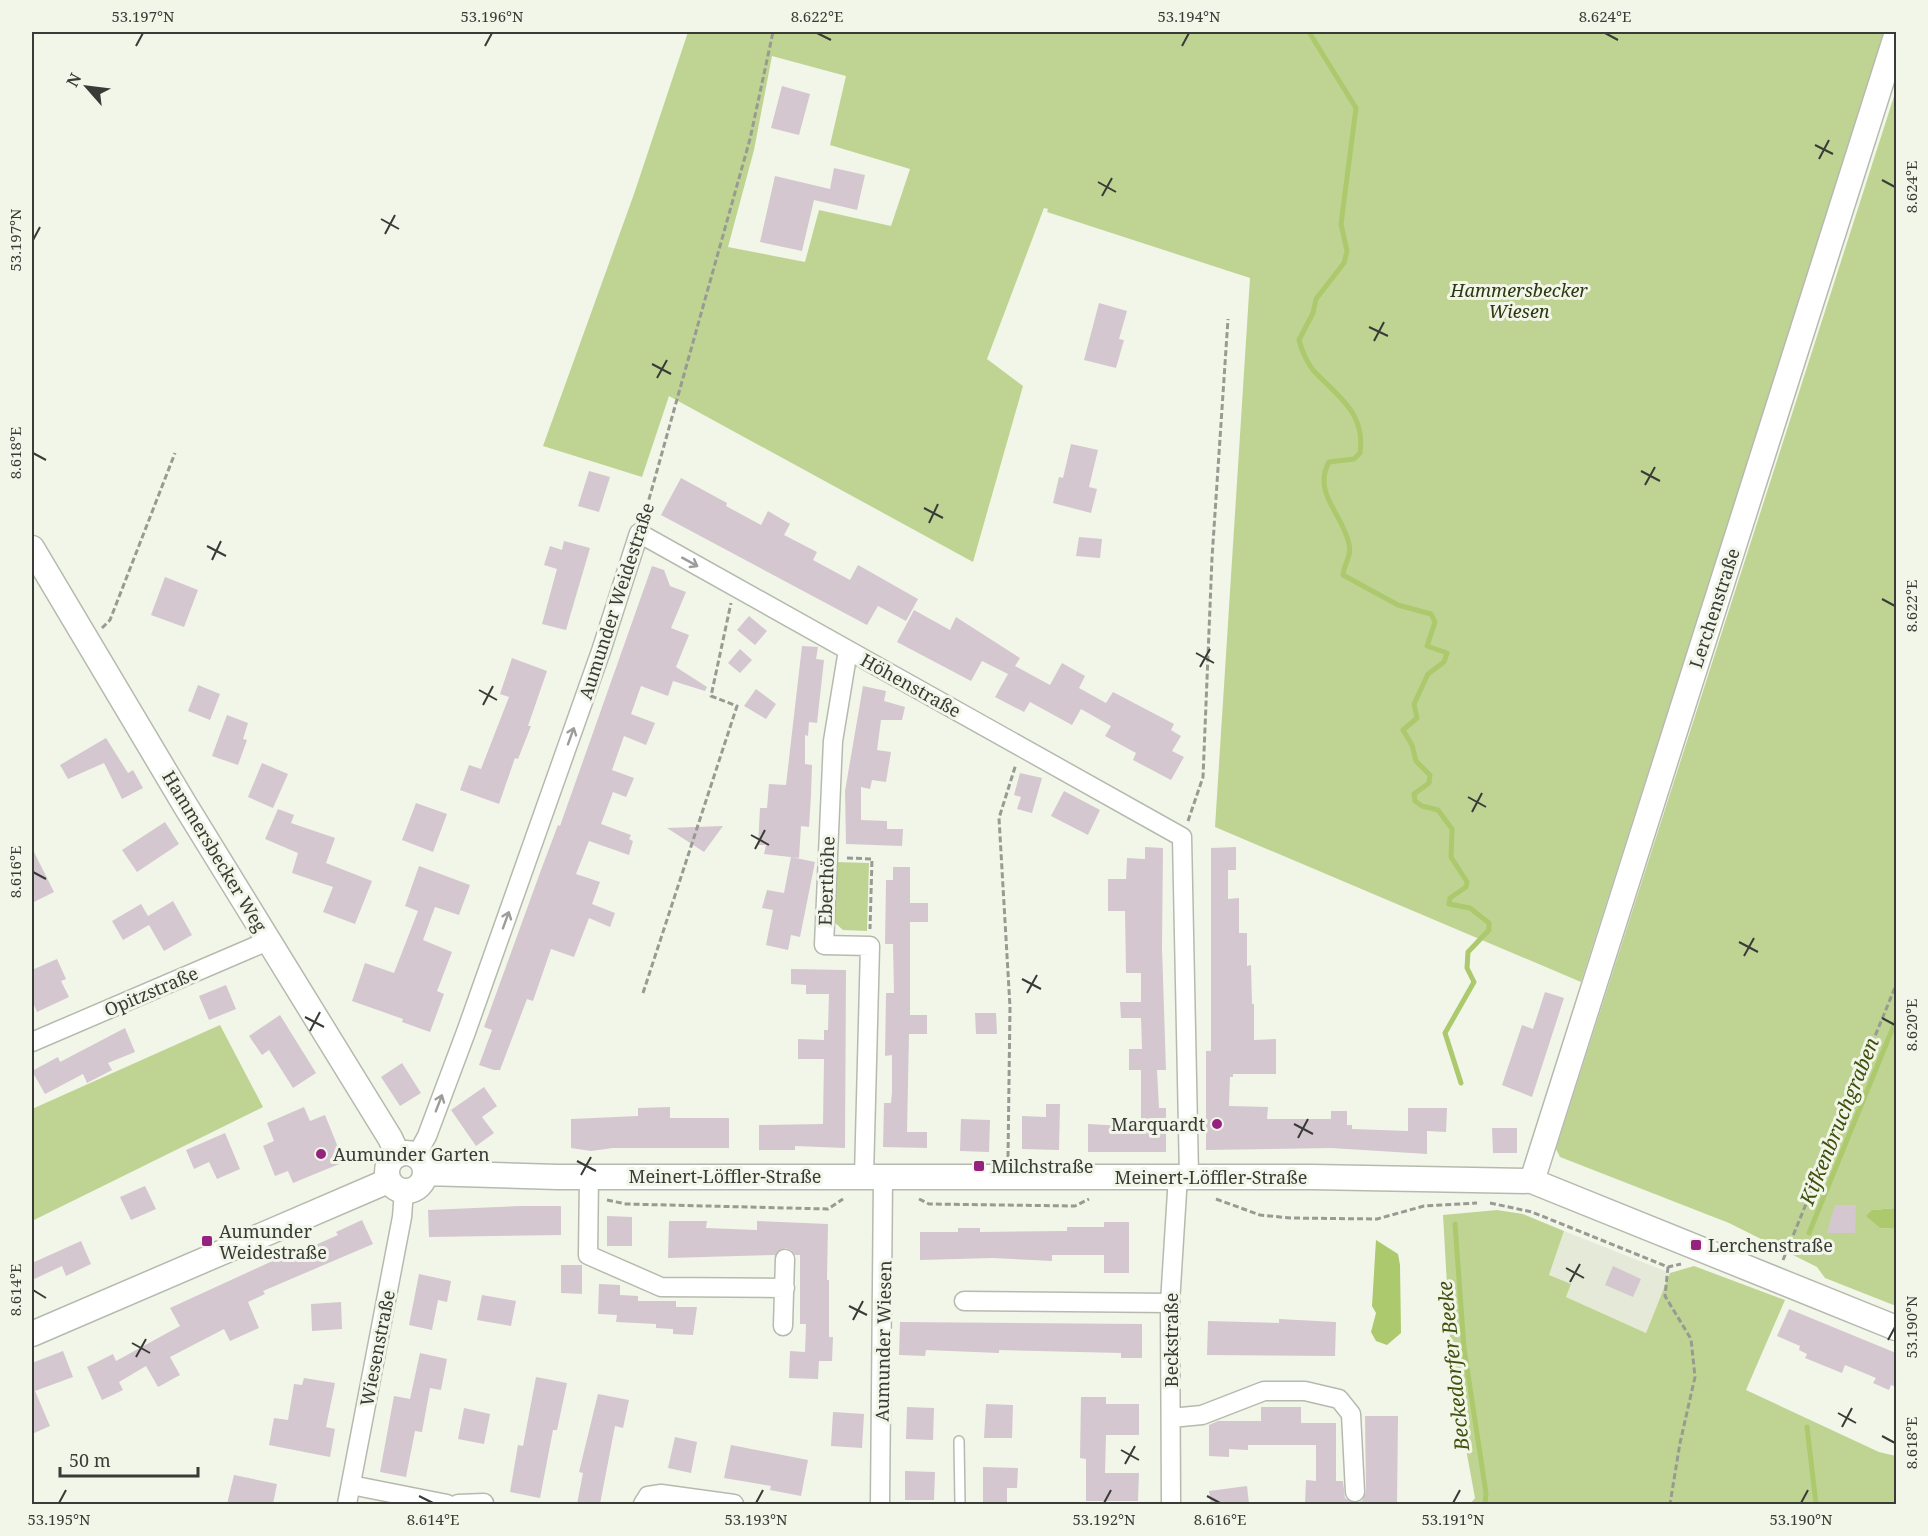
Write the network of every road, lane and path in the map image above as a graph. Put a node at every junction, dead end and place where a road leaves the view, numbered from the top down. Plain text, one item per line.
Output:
1 (773, 32) edge
2 (1896, 36) edge
3 (1228, 319) dead end
4 (175, 453) dead end
5 (639, 533) junction
6 (32, 548) edge
7 (734, 587) junction
8 (88, 642) junction
9 (848, 650) junction
10 (1021, 747) junction
11 (1182, 837) junction
12 (827, 858) junction
13 (270, 940) junction
14 (870, 945) junction
15 (1896, 985) edge
16 (643, 993) dead end
17 (32, 1042) edge
18 (413, 1162) junction
19 (1183, 1176) junction
20 (1008, 1177) junction
21 (1532, 1181) junction
22 (877, 1182) junction
23 (396, 1186) junction
24 (588, 1186) junction
25 (1208, 1196) dead end
26 (847, 1197) dead end
27 (1093, 1197) dead end
28 (1488, 1202) dead end
29 (1479, 1203) dead end
30 (785, 1259) dead end
31 (1684, 1263) dead end
32 (1668, 1268) junction
33 (1776, 1278) junction
34 (785, 1288) junction
35 (964, 1301) dead end
36 (1170, 1303) junction
37 (783, 1326) dead end
38 (1896, 1328) edge
39 (32, 1334) edge
40 (1171, 1418) junction
41 (959, 1441) dead end
42 (351, 1485) junction
43 (1355, 1491) dead end
44 (484, 1503) dead end
45 (347, 1504) edge
46 (447, 1504) edge
47 (458, 1504) edge
48 (643, 1504) edge
49 (734, 1504) edge
50 (880, 1504) edge
51 (960, 1504) edge
52 (1171, 1504) edge
53 (1670, 1504) edge

1 - 5 path, Aumunder Weidestraße
2 - 21 street, Lerchenstraße
3 - 11 path
4 - 8 path
5 -> 7 street, Höhenstraße
18 -> 5 street, Aumunder Weidestraße
6 - 8 street, Hammersbecker Weg
7 - 9 street, Höhenstraße
7 - 16 path
8 - 13 street, Hammersbecker Weg
9 - 10 street, Höhenstraße
9 - 12 street, Eberthöhe
10 - 11 street, Höhenstraße
10 - 20 path
11 - 19 street
12 - 14 path
12 - 14 street, Eberthöhe
13 - 17 street, Opitzstraße
13 - 18 street, Hammersbecker Weg
14 - 22 street
15 - 33 path
18 - 23 street
18 - 23 street
18 - 24 street, Meinert-Löffler-Straße
19 - 20 street, Meinert-Löffler-Straße
19 - 21 street, Meinert-Löffler-Straße
19 - 36 street, Beckstraße
20 - 22 street, Meinert-Löffler-Straße
21 - 33 street, Meinert-Löffler-Straße
22 - 24 street, Meinert-Löffler-Straße
22 - 27 path
22 - 50 street, Aumunder Wiesen
23 - 39 street
23 - 42 street, Wiesenstraße
24 - 26 path
24 - 34 street
25 - 29 path
28 - 32 path
30 - 34 street
31 - 32 path
32 - 53 path
33 - 38 street, Meinert-Löffler-Straße
34 - 37 street
35 - 36 street
36 - 40 street, Beckstraße
40 - 43 street
40 - 52 street, Beckstraße
41 - 51 lane
42 - 45 street, Wiesenstraße
42 - 46 street
44 - 47 street
48 - 49 street

